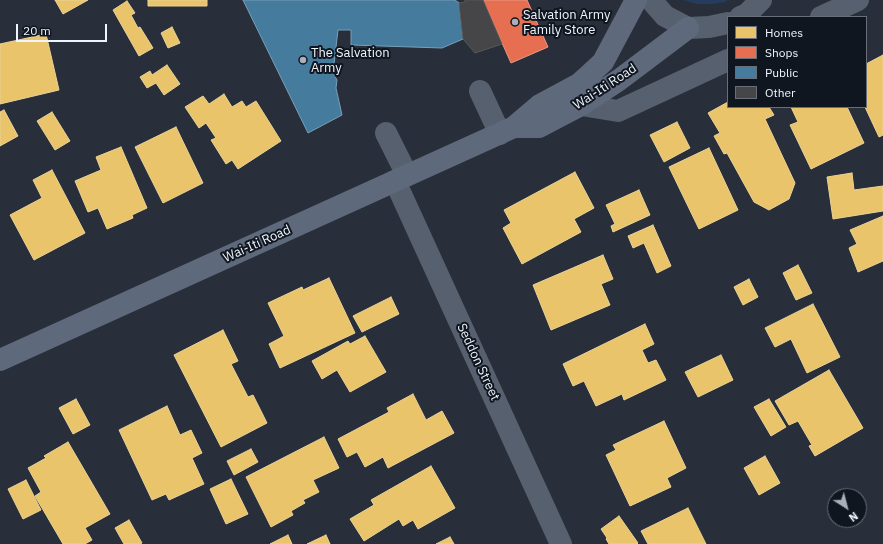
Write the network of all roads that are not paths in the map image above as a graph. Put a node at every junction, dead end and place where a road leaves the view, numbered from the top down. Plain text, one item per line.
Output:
1 (636, 0) edge
2 (651, 0) edge
3 (761, 0) edge
4 (770, 0) edge
5 (858, 0) edge
6 (742, 16) edge
7 (768, 16) edge
8 (823, 16) edge
9 (727, 23) edge
10 (688, 28) junction
11 (727, 60) edge
12 (480, 91) dead end
13 (581, 105) junction
14 (507, 130) junction
15 (386, 133) dead end
16 (401, 178) junction
17 (0, 360) edge
18 (561, 544) edge

1 - 14 main road, Wai-Iti Road
2 - 10 street
3 - 6 street
4 - 7 street
5 - 8 street
9 - 10 street
10 - 13 main road, Wai-Iti Road
11 - 13 street
12 - 14 street
13 - 14 main road, Wai-Iti Road
14 - 16 main road, Wai-Iti Road
15 - 16 street, Seddon Street
16 - 17 main road, Wai-Iti Road
16 - 18 street, Seddon Street

